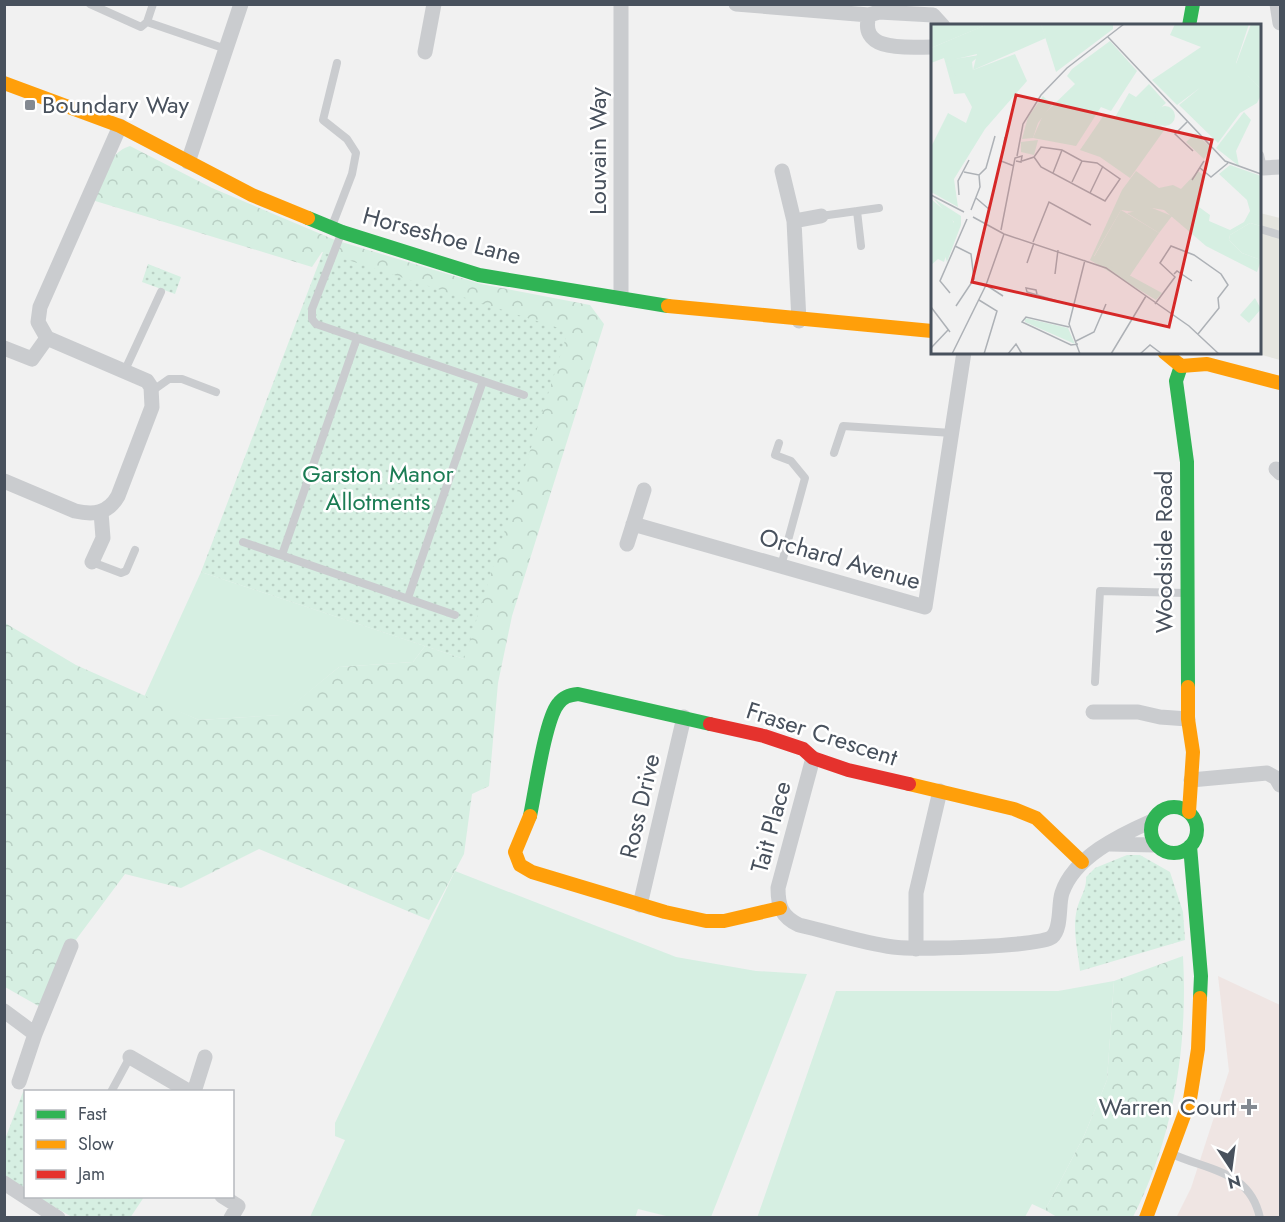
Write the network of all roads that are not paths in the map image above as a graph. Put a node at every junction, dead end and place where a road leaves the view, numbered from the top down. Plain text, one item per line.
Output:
1 (90, 4) edge
2 (153, 4) edge
3 (241, 4) edge
4 (434, 4) edge
5 (621, 4) edge
6 (736, 4) edge
7 (1193, 4) edge
8 (1277, 4) edge
9 (869, 15) junction
10 (147, 22) junction
11 (1281, 23) edge
12 (941, 24) edge
13 (1190, 24) edge
14 (931, 46) edge
15 (226, 49) junction
16 (425, 52) dead end
17 (337, 63) dead end
18 (4, 83) edge
19 (120, 126) junction
20 (1261, 161) edge
21 (188, 162) junction
22 (1281, 167) edge
23 (782, 171) dead end
24 (879, 208) dead end
25 (857, 211) junction
26 (821, 216) joint
27 (794, 221) junction
28 (1261, 229) edge
29 (337, 230) junction
30 (1281, 235) edge
31 (861, 246) dead end
32 (161, 292) dead end
33 (621, 298) junction
34 (799, 321) junction
35 (931, 331) edge
36 (46, 338) junction
37 (357, 338) junction
38 (4, 348) edge
39 (964, 354) edge
40 (1166, 354) edge
41 (1181, 366) junction
42 (125, 370) junction
43 (483, 381) junction
44 (1281, 383) edge
45 (152, 390) junction
46 (216, 392) dead end
47 (524, 395) dead end
48 (952, 433) junction
49 (779, 443) dead end
50 (834, 453) dead end
51 (4, 481) edge
52 (644, 490) dead end
53 (101, 512) junction
54 (633, 524) junction
55 (243, 542) dead end
56 (627, 544) dead end
57 (135, 550) dead end
58 (282, 555) junction
59 (92, 562) joint
60 (781, 566) junction
61 (1187, 593) junction
62 (408, 598) junction
63 (455, 615) dead end
64 (1095, 682) dead end
65 (1093, 712) dead end
66 (684, 717) junction
67 (1188, 719) junction
68 (1189, 739) junction
69 (813, 758) junction
70 (1191, 780) junction
71 (1281, 785) edge
72 (940, 791) junction
73 (1164, 808) junction
74 (1189, 812) junction
75 (1152, 821) junction
76 (1110, 844) junction
77 (1155, 844) junction
78 (1190, 846) junction
79 (1171, 853) junction
80 (1082, 862) junction
81 (1191, 883) junction
82 (640, 905) junction
83 (780, 908) junction
84 (71, 946) dead end
85 (916, 949) junction
86 (4, 1011) edge
87 (34, 1034) junction
88 (130, 1057) joint
89 (205, 1057) dead end
90 (19, 1082) dead end
91 (112, 1090) edge
92 (188, 1090) edge
93 (193, 1090) edge
94 (1170, 1153) junction
95 (4, 1183) edge
96 (24, 1196) edge
97 (27, 1198) edge
98 (224, 1198) edge
99 (58, 1218) edge
100 (231, 1218) edge
101 (1146, 1218) edge
102 (1260, 1218) edge

1 - 10 lane
2 - 10 lane
3 - 15 street
4 - 16 street
5 - 33 street, Louvain Way
6 - 9 street
7 - 13 street
8 - 11 street
9 - 12 street
9 - 14 street
10 - 15 lane
15 - 21 street
17 - 29 lane
18 - 19 street, Horseshoe Lane
19 - 21 street, Horseshoe Lane
19 - 36 street
20 - 22 street
21 - 29 street, Horseshoe Lane
23 - 27 street
24 - 25 lane
25 - 26 lane
25 - 31 lane
26 - 27 street
27 - 34 street
28 - 30 lane
29 - 33 street, Horseshoe Lane
29 - 37 lane
32 - 42 lane
33 - 34 street, Horseshoe Lane
34 - 35 street, Horseshoe Lane
36 - 38 street
36 - 42 street
37 - 43 lane
37 - 58 lane
39 - 48 street, Orchard Avenue
40 - 41 street
41 - 44 street
41 - 61 street, Woodside Road
42 - 45 street
43 - 47 lane
43 - 62 lane
45 - 46 lane
45 - 53 street
48 - 50 lane
48 - 60 street, Orchard Avenue
49 - 60 lane
51 - 53 street
52 - 54 street
53 - 59 street
54 - 56 street
54 - 60 street, Orchard Avenue
55 - 58 lane
57 - 59 lane
58 - 62 lane
61 - 64 lane
61 - 67 street, Woodside Road
62 - 63 lane
65 - 67 street
66 - 69 street, Fraser Crescent
66 - 82 street, Ross Drive
66 - 82 street, Fraser Crescent
67 - 68 street, Woodside Road
68 - 70 street, Woodside Road
68 - 73 street, Woodside Road
69 - 72 street, Fraser Crescent
69 - 83 street, Tait Place
70 - 71 street
70 - 74 street, Woodside Road
72 - 80 street, Fraser Crescent
72 - 85 street
73 - 74 street
73 - 75 street
74 - 78 street
75 - 76 street
75 - 77 street
76 - 77 street
76 - 80 street
77 - 79 street
78 - 79 street
78 - 81 street
79 - 81 street
80 - 85 street
81 - 94 street
82 - 83 street
83 - 85 street
84 - 87 street
86 - 87 street
87 - 90 street
88 - 91 lane
88 - 92 street
89 - 93 street
94 - 101 street
94 - 102 lane
95 - 96 street
97 - 99 street
98 - 100 street

